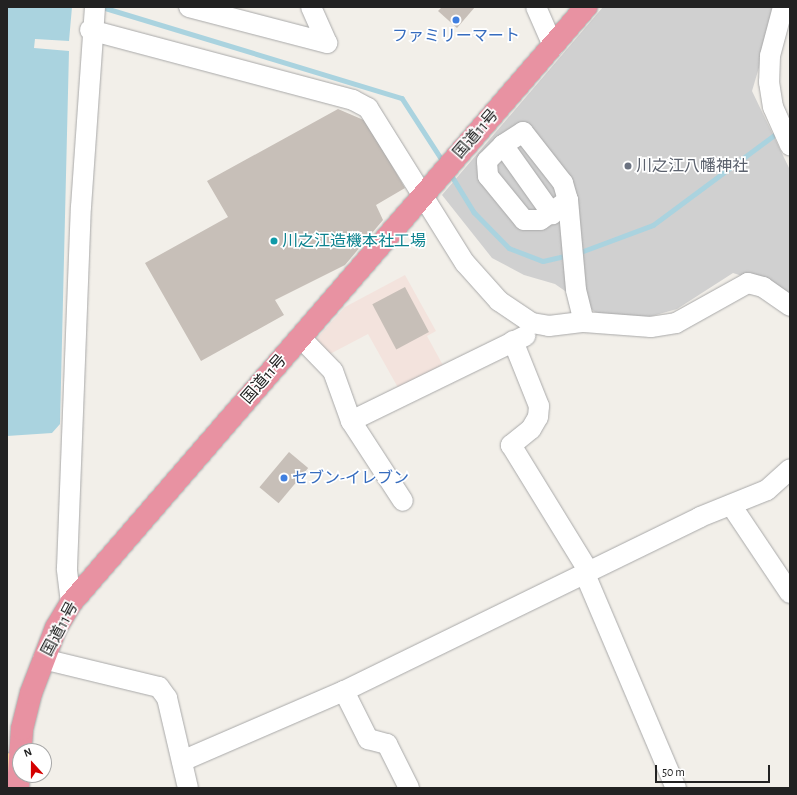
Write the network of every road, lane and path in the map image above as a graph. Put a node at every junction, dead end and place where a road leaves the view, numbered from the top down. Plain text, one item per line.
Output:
1 (94, 7) edge
2 (189, 7) edge
3 (311, 7) edge
4 (536, 7) edge
5 (586, 7) edge
6 (783, 7) edge
7 (90, 30) junction
8 (553, 46) junction
9 (503, 145) junction
10 (790, 145) edge
11 (423, 195) junction
12 (568, 200) junction
13 (552, 214) junction
14 (790, 306) edge
15 (584, 322) junction
16 (549, 326) junction
17 (300, 338) junction
18 (513, 341) junction
19 (350, 421) junction
20 (790, 469) edge
21 (403, 501) dead end
22 (731, 505) junction
23 (587, 573) junction
24 (790, 593) edge
25 (71, 603) junction
26 (43, 660) junction
27 (344, 691) junction
28 (182, 761) junction
29 (7, 764) edge
30 (13, 788) edge
31 (18, 788) edge
32 (188, 788) edge
33 (409, 788) edge
34 (676, 788) edge

1 - 7 street
2 - 3 street
4 - 8 street
5 - 8 highway, 国道11号
6 - 10 street
7 - 11 street
7 - 25 street
8 - 11 highway, 国道11号
9 - 12 street
9 - 13 street
9 - 13 street
11 - 16 street
11 - 17 highway, 国道11号
12 - 13 street
12 - 15 street
14 - 15 street
15 - 16 street
16 - 18 street
17 - 19 street
17 - 25 highway, 国道11号
18 - 19 street
18 - 23 street
19 - 21 street
20 - 22 street
22 - 23 street
22 - 24 street
23 - 27 street
23 - 34 street
25 - 26 highway, 国道11号
26 - 28 street
26 - 31 highway, 国道11号
27 - 28 street
27 - 33 street
28 - 32 street
29 - 30 main road

